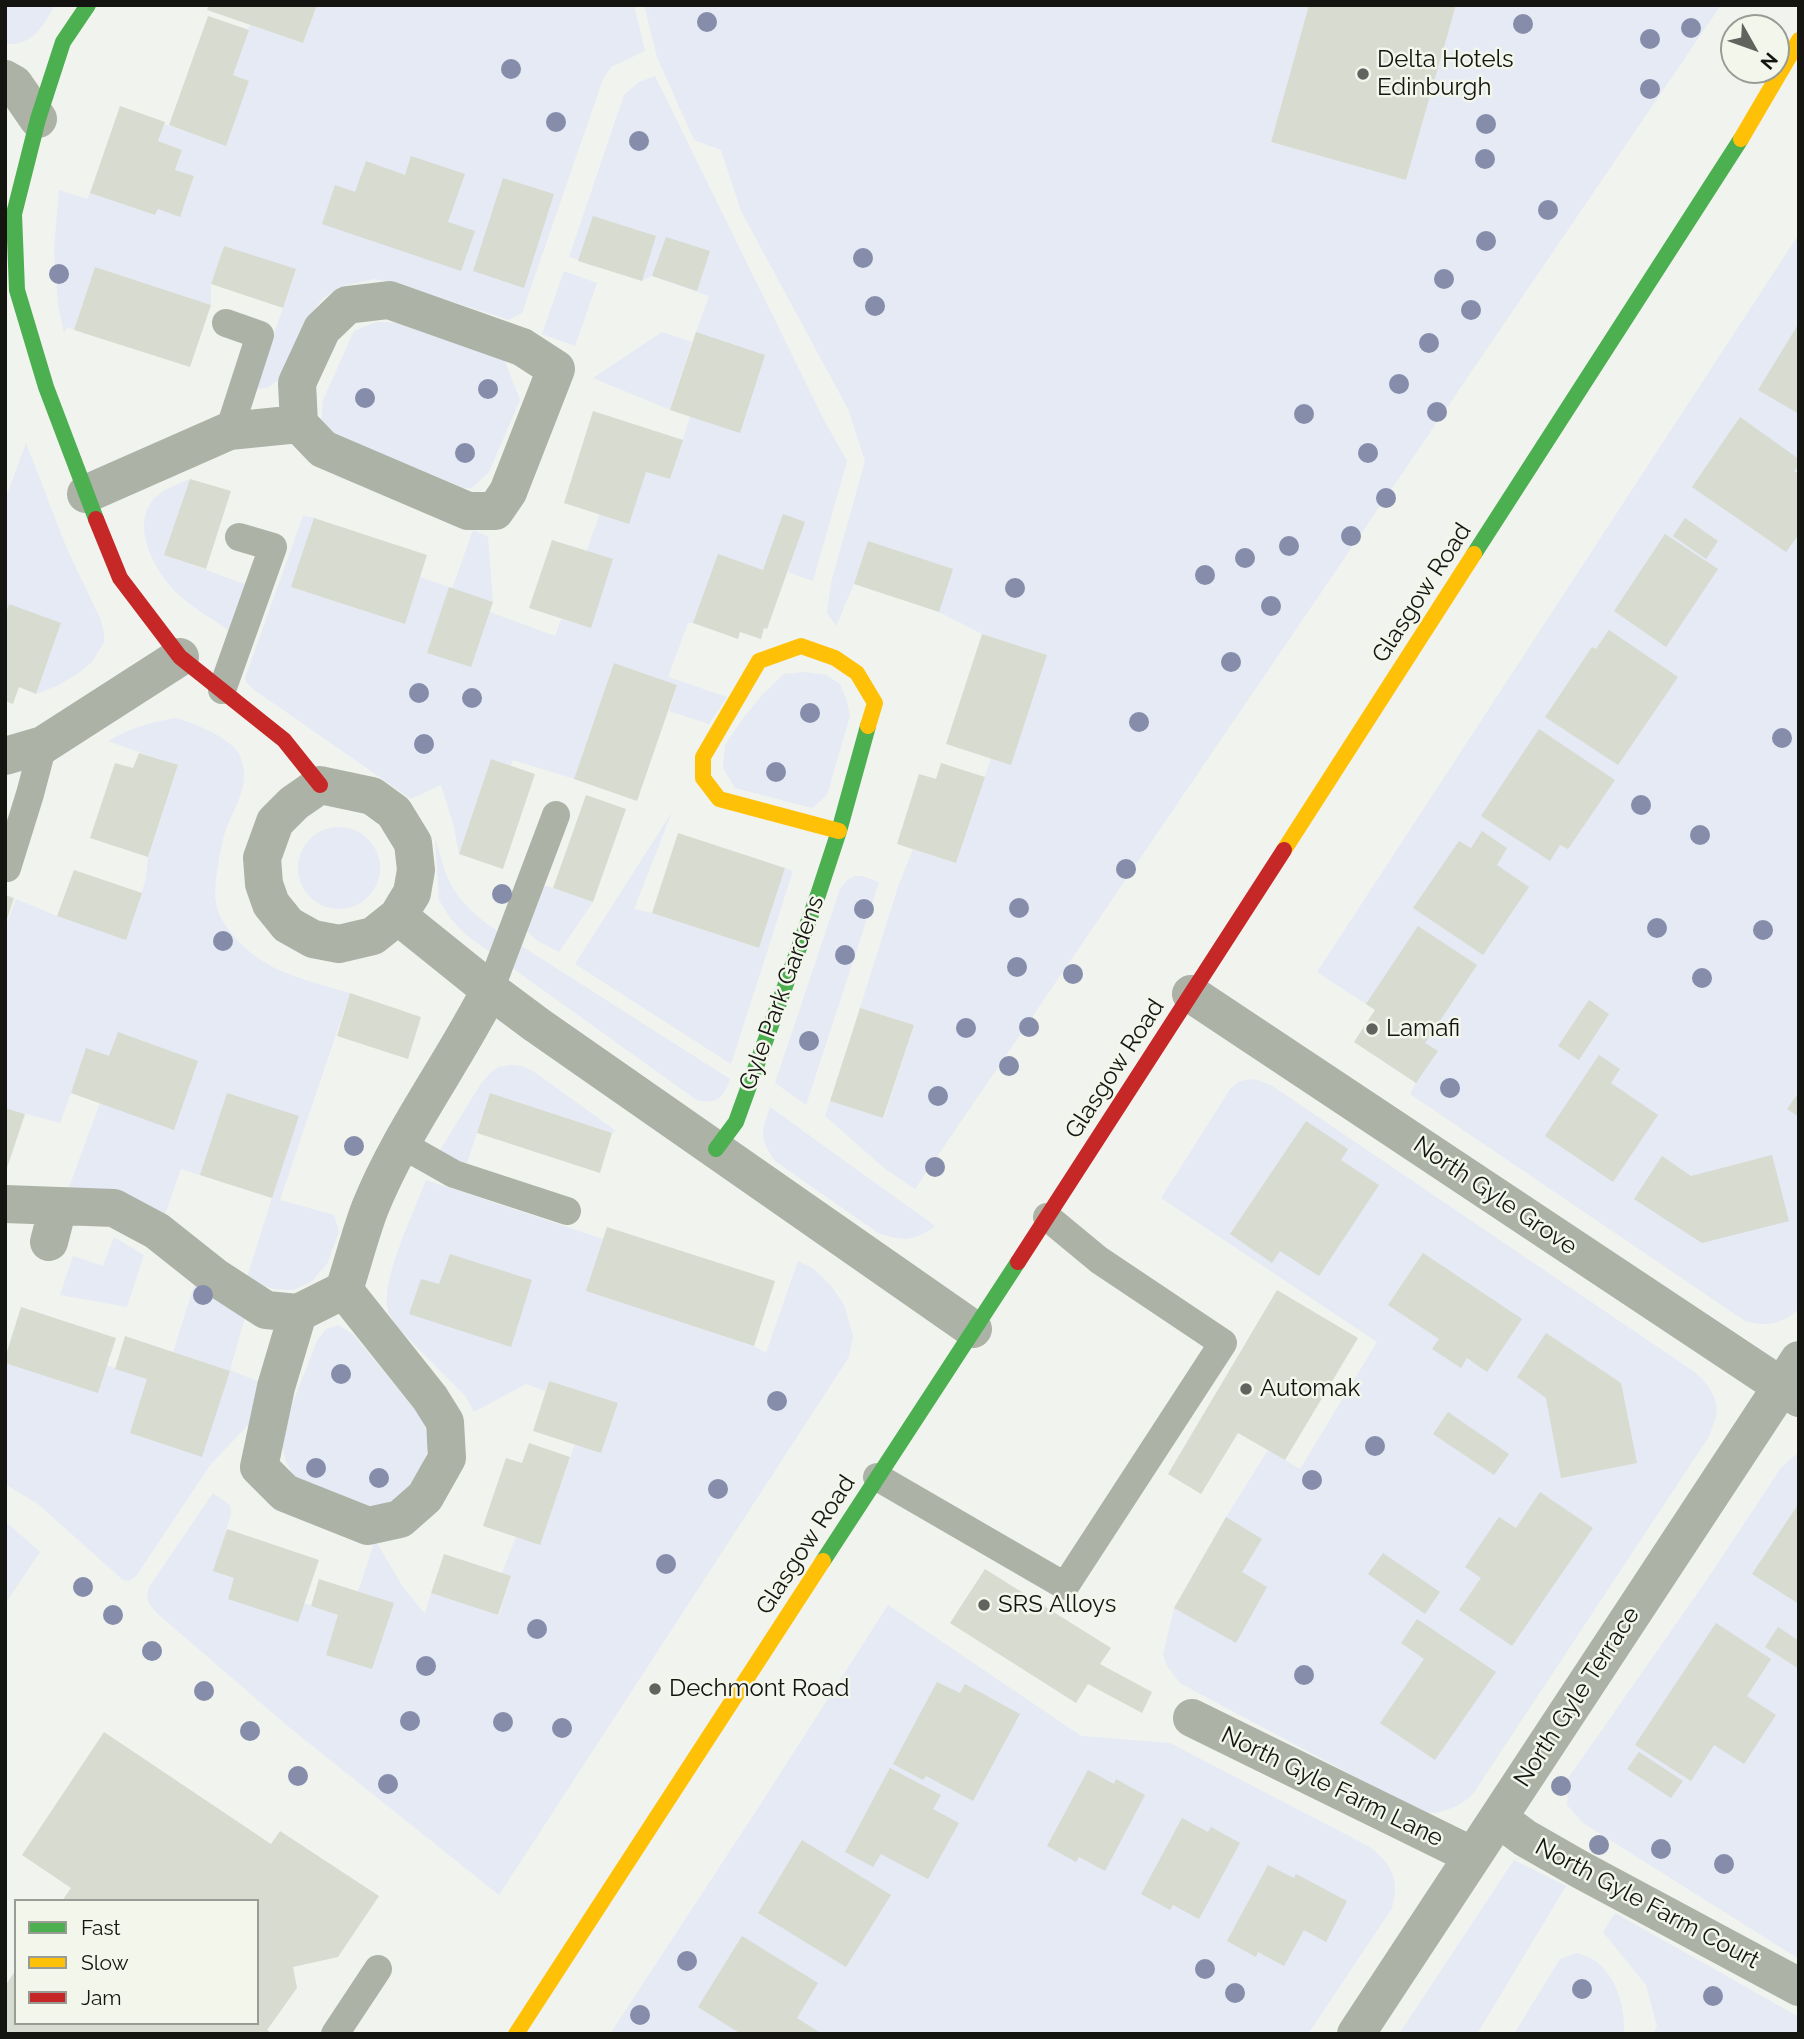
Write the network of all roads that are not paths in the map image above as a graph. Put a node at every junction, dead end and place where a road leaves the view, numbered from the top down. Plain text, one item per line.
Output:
1 (88, 5) edge
2 (1799, 40) edge
3 (1799, 61) edge
4 (5, 79) edge
5 (38, 119) junction
6 (1749, 127) junction
7 (11, 290) edge
8 (226, 323) dead end
9 (299, 424) junction
10 (229, 431) junction
11 (86, 494) junction
12 (239, 537) dead end
13 (180, 657) junction
14 (222, 690) junction
15 (43, 745) junction
16 (5, 756) edge
17 (320, 786) junction
18 (556, 815) dead end
19 (839, 831) junction
20 (7, 868) edge
21 (398, 916) junction
22 (490, 990) junction
23 (1191, 994) junction
24 (401, 1144) junction
25 (716, 1149) junction
26 (5, 1204) edge
27 (567, 1211) dead end
28 (1047, 1217) junction
29 (344, 1290) junction
30 (298, 1313) junction
31 (974, 1329) junction
32 (1793, 1381) edge
33 (877, 1477) junction
34 (1192, 1718) dead end
35 (1498, 1818) junction
36 (1473, 1856) junction
37 (378, 1969) dead end
38 (1799, 1987) edge
39 (335, 2034) edge
40 (516, 2034) edge
41 (1356, 2034) edge

1 - 5 main road
2 - 6 main road, Glasgow Road
3 - 6 main road, Glasgow Road
4 - 5 street
5 - 7 main road
6 - 23 main road, Glasgow Road
7 - 11 main road
8 - 10 lane
9 - 9 street
9 - 10 street
10 - 11 street
11 - 13 main road
12 - 14 lane
13 - 14 main road
13 - 15 street
14 - 17 main road
15 - 16 street
15 - 20 lane
17 - 21 street
17 - 21 street
18 - 22 lane
19 - 19 main road, Gyle Park Gardens
19 - 25 main road, Gyle Park Gardens
21 - 22 street
22 - 24 street
22 - 25 street
23 - 28 main road, Glasgow Road
23 - 32 street, North Gyle Grove
24 - 27 lane
24 - 29 street
25 - 31 street
26 - 30 street
28 - 31 main road, Glasgow Road
28 - 33 lane
29 - 30 street
29 - 30 street
31 - 33 main road, Glasgow Road
32 - 35 street, North Gyle Terrace
33 - 40 main road, Glasgow Road
34 - 36 street, North Gyle Farm Lane
35 - 36 street, North Gyle Terrace
35 - 38 street, North Gyle Farm Court
36 - 41 street, North Gyle Terrace
37 - 39 lane

